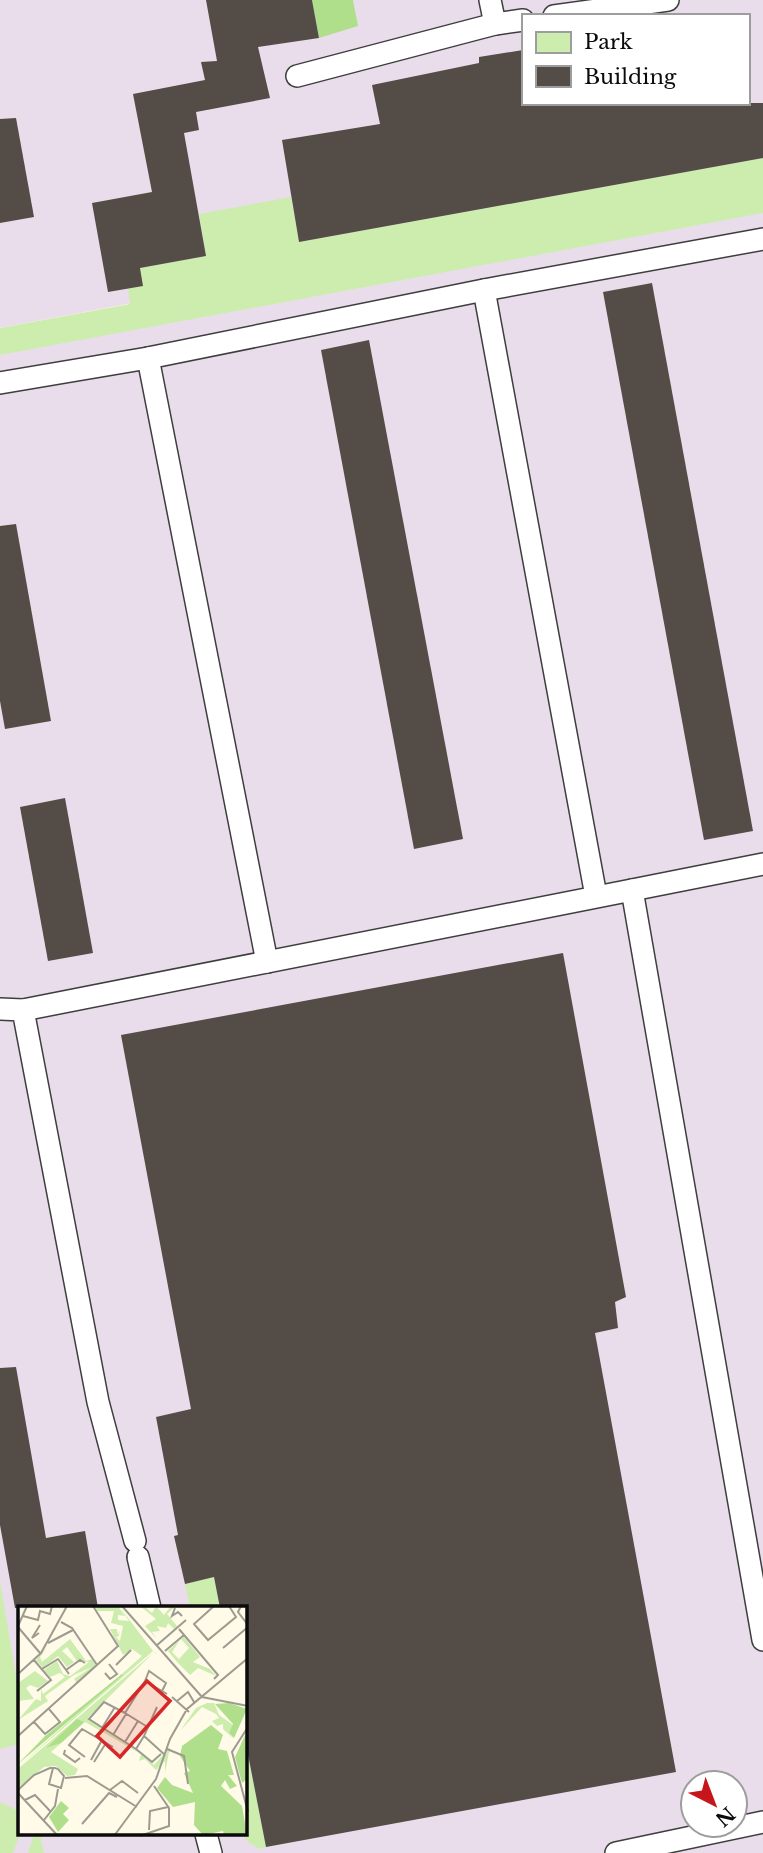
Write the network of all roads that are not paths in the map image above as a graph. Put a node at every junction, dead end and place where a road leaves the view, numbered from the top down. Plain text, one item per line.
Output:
1 (490, 0) edge
2 (668, 0) edge
3 (610, 4) edge
4 (564, 14) edge
5 (522, 20) edge
6 (495, 24) junction
7 (297, 76) dead end
8 (763, 239) edge
9 (484, 290) junction
10 (148, 358) junction
11 (0, 383) edge
12 (763, 864) edge
13 (632, 890) junction
14 (596, 896) junction
15 (267, 962) junction
16 (0, 1009) edge
17 (23, 1010) junction
18 (150, 1606) edge
19 (763, 1640) edge
20 (763, 1822) edge
21 (207, 1836) edge
22 (211, 1853) edge
23 (617, 1853) edge

1 - 6 lane
2 - 3 lane
3 - 4 lane
5 - 6 lane
6 - 7 lane
8 - 9 lane
9 - 10 lane
9 - 14 lane
10 - 11 lane
10 - 15 lane
12 - 13 lane
13 - 14 lane
13 - 19 lane
14 - 15 lane
15 - 17 lane
16 - 17 lane
17 - 18 lane
20 - 23 lane
21 - 22 lane

